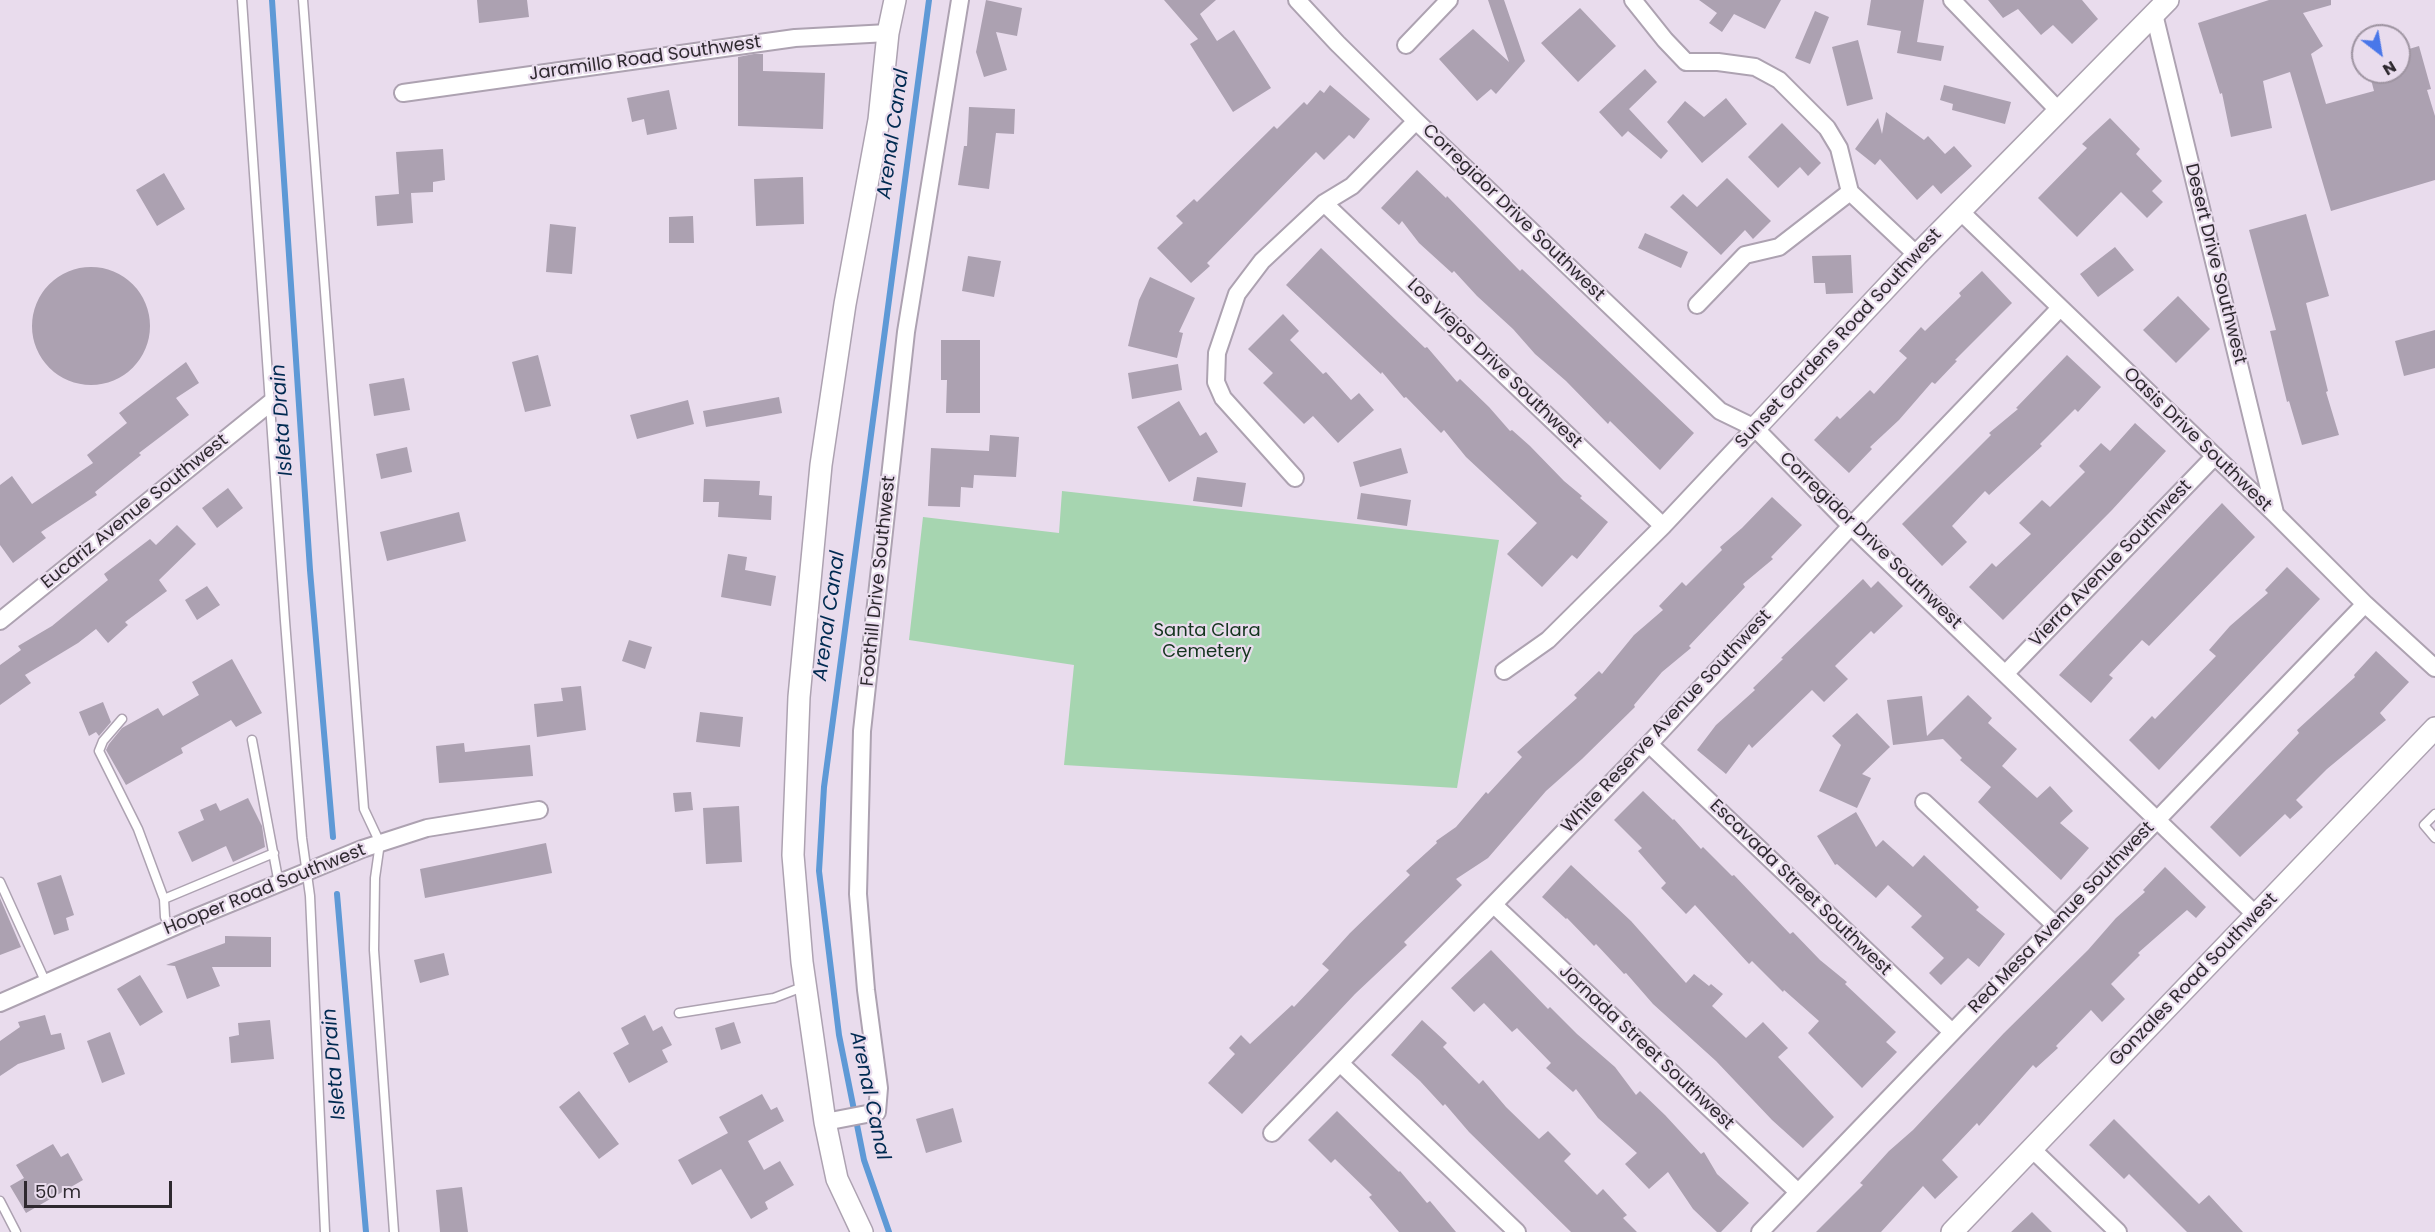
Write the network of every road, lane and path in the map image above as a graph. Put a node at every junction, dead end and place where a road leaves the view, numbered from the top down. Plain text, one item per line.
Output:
1 (242, 0) edge
2 (303, 0) edge
3 (895, 0) edge
4 (960, 0) edge
5 (1297, 0) edge
6 (1449, 0) edge
7 (1634, 0) edge
8 (1952, 0) edge
9 (2161, 7) edge
10 (888, 33) junction
11 (1406, 45) dead end
12 (403, 93) dead end
13 (2058, 110) junction
14 (1416, 121) junction
15 (1850, 192) junction
16 (1324, 203) junction
17 (1960, 211) junction
18 (1917, 255) junction
19 (1697, 305) dead end
20 (2060, 308) junction
21 (270, 404) junction
22 (1755, 428) junction
23 (2215, 456) junction
24 (1295, 478) dead end
25 (2275, 514) junction
26 (1663, 526) junction
27 (1851, 526) junction
28 (2365, 604) junction
29 (0, 621) edge
30 (2435, 668) edge
31 (1504, 672) dead end
32 (2006, 673) junction
33 (122, 719) dead end
34 (2430, 737) edge
35 (252, 740) dead end
36 (1649, 744) junction
37 (1924, 802) dead end
38 (539, 810) dead end
39 (2435, 814) edge
40 (2157, 819) junction
41 (2435, 838) edge
42 (380, 843) junction
43 (274, 854) junction
44 (307, 872) junction
45 (0, 882) edge
46 (279, 884) junction
47 (164, 899) junction
48 (1494, 905) junction
49 (2256, 915) junction
50 (2055, 925) junction
51 (170, 929) junction
52 (46, 983) junction
53 (805, 986) junction
54 (0, 1003) edge
55 (679, 1013) dead end
56 (1952, 1032) junction
57 (1340, 1063) junction
58 (830, 1121) junction
59 (1272, 1133) dead end
60 (2032, 1149) junction
61 (1798, 1192) junction
62 (0, 1201) edge
63 (16, 1232) edge
64 (325, 1232) edge
65 (394, 1232) edge
66 (862, 1232) edge
67 (1517, 1232) edge
68 (1760, 1232) edge
69 (1952, 1232) edge
70 (2118, 1232) edge

1 - 21 lane
2 - 42 lane
3 - 10 street
4 - 58 street, Foothill Drive Southwest
5 - 14 street, Corregidor Drive Southwest
6 - 11 street
7 - 15 street
8 - 13 street
9 - 13 street, Sunset Gardens Road Southwest
9 - 25 street, Desert Drive Southwest
10 - 12 street, Jaramillo Road Southwest
10 - 53 street
13 - 17 street, Sunset Gardens Road Southwest
14 - 16 street
14 - 22 street, Corregidor Drive Southwest
15 - 18 street
15 - 19 street
16 - 24 street
16 - 26 street, Los Viejos Drive Southwest
17 - 18 street, Sunset Gardens Road Southwest
17 - 20 street, Oasis Drive Southwest
18 - 22 street, Sunset Gardens Road Southwest
20 - 23 street, Oasis Drive Southwest
20 - 27 street, White Reserve Avenue Southwest
21 - 29 street, Eucariz Avenue Southwest
21 - 44 lane
22 - 26 street, Sunset Gardens Road Southwest
22 - 27 street, Corregidor Drive Southwest
23 - 25 street, Oasis Drive Southwest
23 - 32 street, Vierra Avenue Southwest
25 - 28 street, Oasis Drive Southwest
26 - 31 street, Sunset Gardens Road Southwest
27 - 32 street, Corregidor Drive Southwest
27 - 36 street, White Reserve Avenue Southwest
28 - 30 street, Oasis Drive Southwest
28 - 40 street, Red Mesa Avenue Southwest
32 - 40 street, Corregidor Drive Southwest
33 - 47 lane
34 - 49 street, Gonzales Road Southwest
35 - 43 lane
36 - 48 street, White Reserve Avenue Southwest
36 - 56 street, Escavada Street Southwest
37 - 50 street
38 - 42 street, Hooper Road Southwest
39 - 41 lane
40 - 49 street, Corregidor Drive Southwest
40 - 50 street, Red Mesa Avenue Southwest
42 - 44 street, Hooper Road Southwest
42 - 65 lane
43 - 46 lane
43 - 47 lane
44 - 46 street, Hooper Road Southwest
44 - 64 lane
45 - 52 lane
46 - 51 street, Hooper Road Southwest
47 - 51 lane
48 - 57 street, White Reserve Avenue Southwest
48 - 61 street, Jornada Street Southwest
49 - 60 street, Gonzales Road Southwest
50 - 56 street, Red Mesa Avenue Southwest
51 - 52 street, Hooper Road Southwest
52 - 54 street, Hooper Road Southwest
53 - 55 lane
53 - 58 street
56 - 61 street, Red Mesa Avenue Southwest
57 - 59 street, White Reserve Avenue Southwest
57 - 67 street
58 - 66 street
60 - 69 street, Gonzales Road Southwest
60 - 70 street
61 - 68 street, Red Mesa Avenue Southwest
62 - 63 lane

